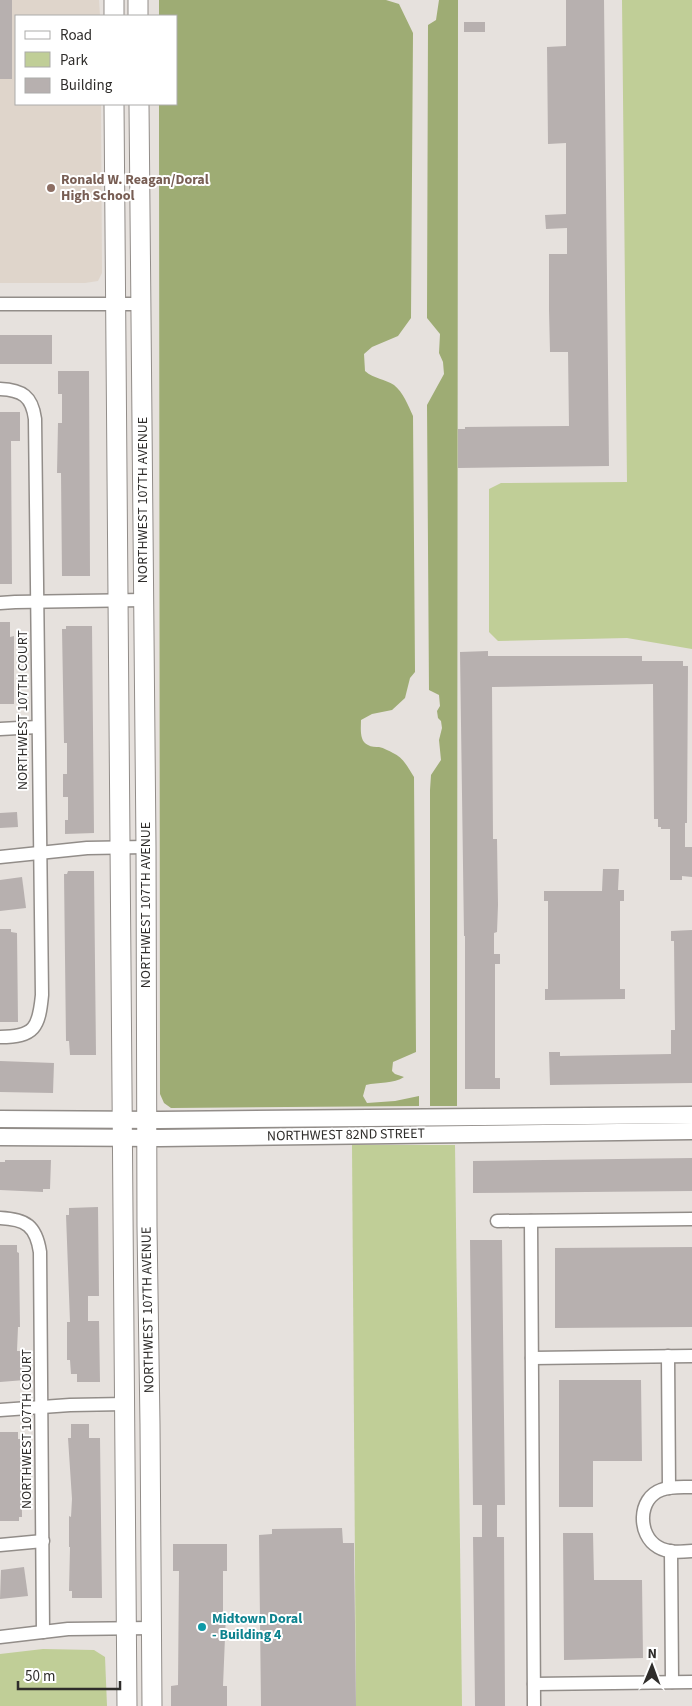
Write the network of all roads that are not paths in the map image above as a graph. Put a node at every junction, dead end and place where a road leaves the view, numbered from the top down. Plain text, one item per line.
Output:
1 (114, 0) edge
2 (138, 0) edge
3 (114, 15) edge
4 (138, 15) edge
5 (114, 105) edge
6 (139, 105) edge
7 (0, 304) edge
8 (116, 304) junction
9 (141, 304) junction
10 (0, 389) edge
11 (119, 600) junction
12 (144, 600) junction
13 (37, 601) junction
14 (0, 603) edge
15 (38, 727) junction
16 (0, 729) edge
17 (121, 847) junction
18 (146, 847) junction
19 (39, 853) junction
20 (0, 857) edge
21 (0, 1037) edge
22 (692, 1115) edge
23 (0, 1118) edge
24 (124, 1129) junction
25 (147, 1129) junction
26 (692, 1131) edge
27 (0, 1136) edge
28 (0, 1218) edge
29 (692, 1219) edge
30 (497, 1221) dead end
31 (531, 1221) junction
32 (668, 1356) junction
33 (692, 1356) edge
34 (532, 1358) junction
35 (125, 1404) junction
36 (41, 1407) junction
37 (0, 1410) edge
38 (692, 1487) edge
39 (669, 1488) junction
40 (42, 1541) junction
41 (0, 1545) edge
42 (671, 1551) junction
43 (692, 1552) edge
44 (127, 1628) junction
45 (152, 1628) junction
46 (43, 1632) junction
47 (0, 1637) edge
48 (672, 1682) junction
49 (692, 1682) edge
50 (534, 1684) junction
51 (127, 1706) edge
52 (152, 1706) edge
53 (534, 1706) edge

1 - 3 main road
2 - 4 main road
5 - 8 main road, NORTHWEST 107TH AVENUE
6 - 9 main road, NORTHWEST 107TH AVENUE
7 - 8 street
8 - 9 street
8 - 11 main road, NORTHWEST 107TH AVENUE
9 - 12 main road, NORTHWEST 107TH AVENUE
10 - 13 street, NORTHWEST 107TH COURT
11 - 12 street
11 - 13 street
11 - 17 main road, NORTHWEST 107TH AVENUE
12 - 18 main road, NORTHWEST 107TH AVENUE
13 - 14 street
13 - 15 street, NORTHWEST 107TH COURT
15 - 16 street
15 - 19 street, NORTHWEST 107TH COURT
17 - 18 street
17 - 19 street
17 - 24 main road, NORTHWEST 107TH AVENUE
18 - 25 main road, NORTHWEST 107TH AVENUE
19 - 20 street
19 - 21 street, NORTHWEST 107TH COURT
22 - 25 street, NORTHWEST 82ND STREET
23 - 24 street, NORTHWEST 82ND STREET
24 - 25 street, NORTHWEST 82ND STREET
24 - 27 street, NORTHWEST 82ND STREET
24 - 35 main road, NORTHWEST 107TH AVENUE
25 - 26 street, NORTHWEST 82ND STREET
25 - 45 main road, NORTHWEST 107TH AVENUE
28 - 36 street, NORTHWEST 107TH COURT
29 - 31 street
30 - 31 street
31 - 34 street
32 - 33 street
32 - 34 street
32 - 39 street
34 - 50 street
35 - 36 street
35 - 44 main road, NORTHWEST 107TH AVENUE
36 - 37 street
36 - 40 street, NORTHWEST 107TH COURT
38 - 39 street
39 - 42 street
40 - 41 street
40 - 46 street, NORTHWEST 107TH COURT
42 - 43 street
42 - 48 street
44 - 45 street
44 - 46 street
44 - 51 main road, NORTHWEST 107TH AVENUE
45 - 52 main road, NORTHWEST 107TH AVENUE
46 - 47 street
48 - 49 street
48 - 50 street
50 - 53 street

